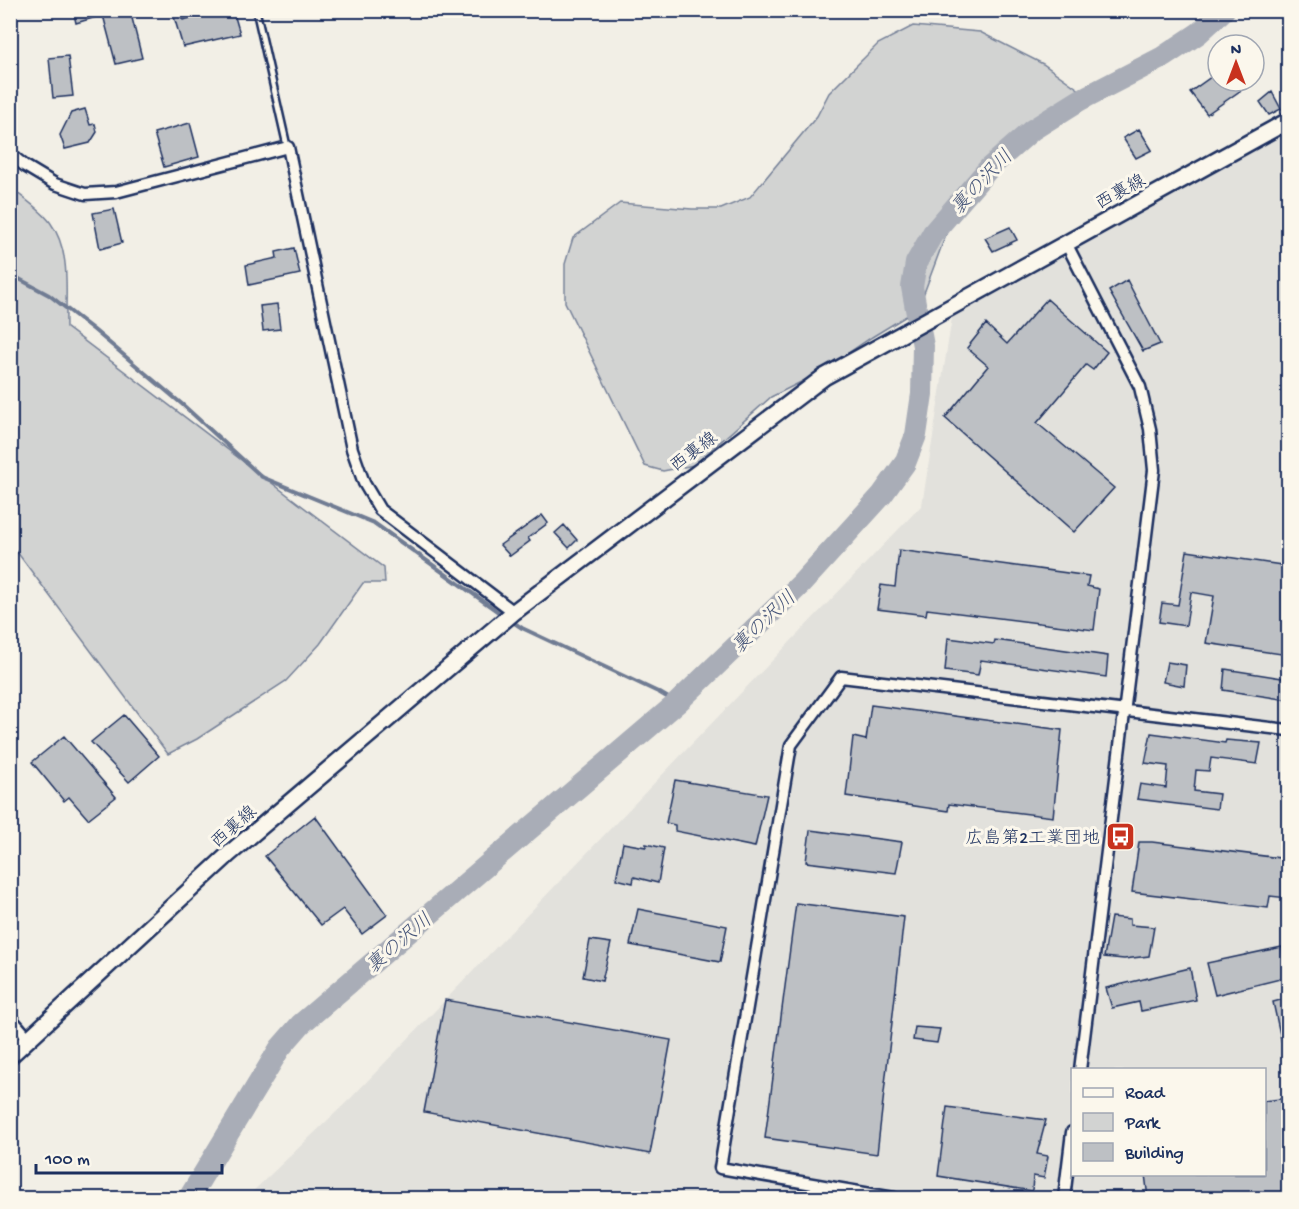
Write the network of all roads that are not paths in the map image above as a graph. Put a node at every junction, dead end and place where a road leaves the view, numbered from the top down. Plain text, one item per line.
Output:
1 (256, 10) edge
2 (1288, 121) edge
3 (288, 147) junction
4 (10, 154) edge
5 (1066, 243) junction
6 (514, 612) junction
7 (1125, 710) junction
8 (1288, 730) edge
9 (10, 1017) edge
10 (28, 1038) junction
11 (10, 1056) edge
12 (1080, 1068) edge
13 (1071, 1140) edge
14 (894, 1198) edge
15 (1064, 1198) edge

1 - 3 lane
2 - 5 street, 西裏線
3 - 4 street
3 - 6 street
5 - 6 street, 西裏線
5 - 7 street
6 - 10 street, 西裏線
7 - 8 street
7 - 12 street
7 - 14 street
9 - 10 street
10 - 11 street, 西裏線
13 - 15 street

